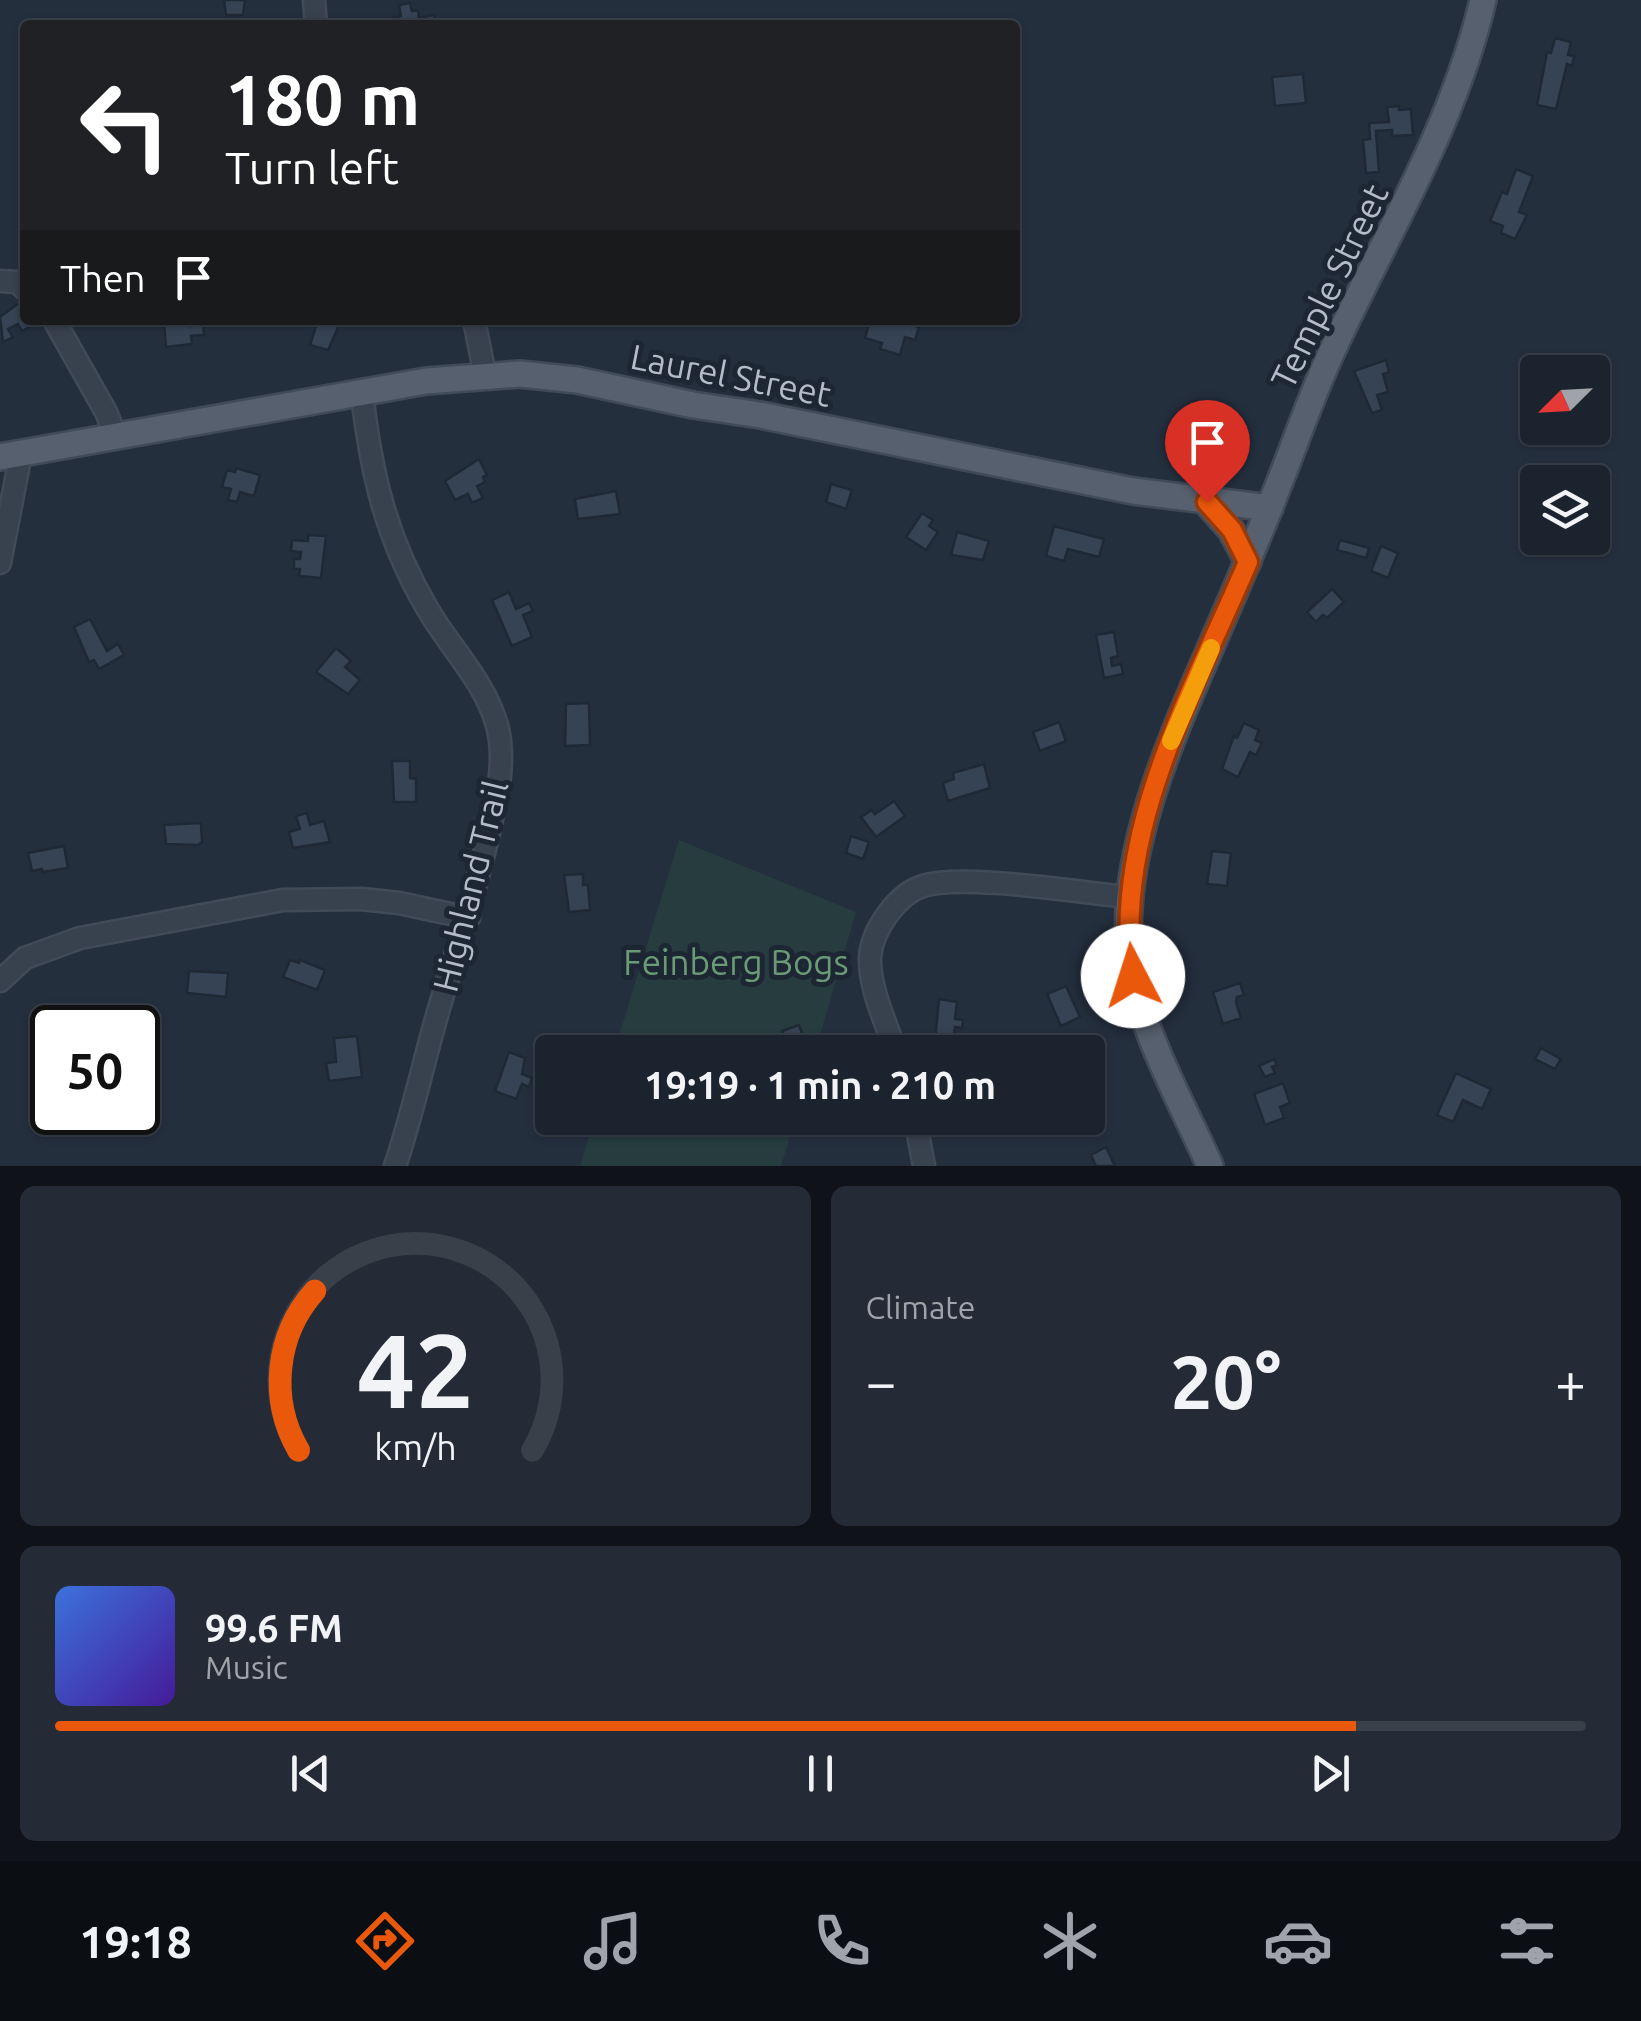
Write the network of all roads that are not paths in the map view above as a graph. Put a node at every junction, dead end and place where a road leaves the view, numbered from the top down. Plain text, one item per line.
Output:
1 (1483, 0) edge
2 (57, 325) edge
3 (475, 325) edge
4 (485, 375) junction
5 (362, 392) junction
6 (116, 437) junction
7 (11, 455) edge
8 (1207, 502) junction
9 (1270, 508) junction
10 (1248, 562) junction
11 (0, 563) edge
12 (1130, 897) junction
13 (469, 918) junction
14 (0, 981) edge
15 (890, 1035) edge
16 (918, 1135) edge
17 (396, 1166) edge
18 (924, 1166) edge
19 (1210, 1166) edge

1 - 9 main road, Temple Street
2 - 6 street
3 - 4 street
4 - 5 main road, Laurel Street
4 - 8 main road, Laurel Street
5 - 6 main road, Laurel Street
5 - 13 street, Highland Trail
6 - 7 main road, Laurel Street
7 - 11 street
8 - 9 main road, Laurel Street
8 - 10 main road
9 - 10 main road, Temple Street
10 - 12 main road, Temple Street
12 - 15 street
12 - 19 main road, Temple Street
13 - 14 street
13 - 17 street, Highland Trail
16 - 18 street

